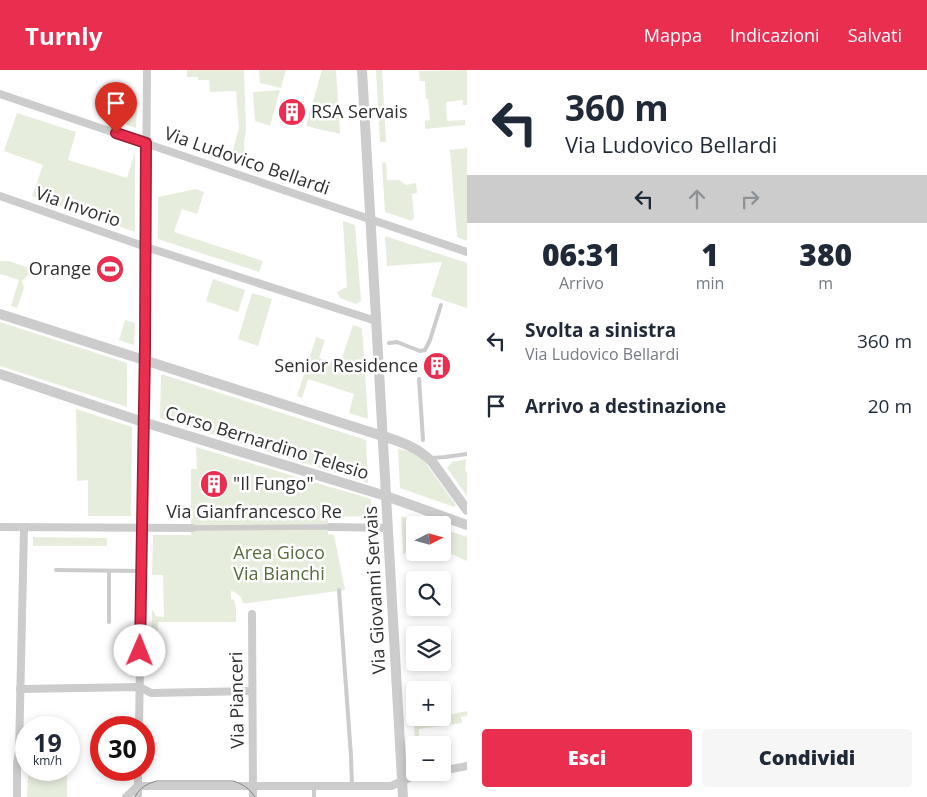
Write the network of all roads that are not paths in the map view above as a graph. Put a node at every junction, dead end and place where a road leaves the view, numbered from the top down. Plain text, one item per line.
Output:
1 (147, 70) edge
2 (362, 70) edge
3 (0, 94) edge
4 (146, 143) junction
5 (0, 196) edge
6 (370, 219) junction
7 (146, 247) junction
8 (467, 252) edge
9 (441, 305) dead end
10 (0, 314) edge
11 (376, 321) junction
12 (389, 342) dead end
13 (145, 360) junction
14 (0, 374) edge
15 (419, 379) dead end
16 (144, 422) junction
17 (383, 437) junction
18 (423, 440) dead end
19 (467, 454) edge
20 (428, 458) junction
21 (386, 496) junction
22 (467, 510) edge
23 (467, 525) edge
24 (0, 527) edge
25 (24, 527) junction
26 (330, 527) joint
27 (142, 528) junction
28 (192, 528) joint
29 (388, 528) junction
30 (56, 570) dead end
31 (109, 571) junction
32 (142, 571) junction
33 (339, 590) dead end
34 (252, 614) dead end
35 (108, 622) dead end
36 (140, 687) junction
37 (20, 689) junction
38 (252, 691) junction
39 (139, 716) edge
40 (467, 766) edge
41 (451, 769) edge
42 (406, 779) edge
43 (402, 780) junction
44 (138, 781) edge
45 (138, 786) junction
46 (253, 786) junction
47 (314, 786) junction
48 (352, 786) junction
49 (16, 797) edge
50 (126, 797) edge
51 (138, 797) edge
52 (253, 797) edge
53 (314, 797) edge
54 (403, 797) edge

1 - 4 street
2 - 6 street, Via Giovanni Servais
3 - 4 street, Via Ludovico Bellardi
4 - 6 street, Via Ludovico Bellardi
4 - 7 street
5 - 7 street, Via Invorio
6 - 8 street
6 - 11 street, Via Giovanni Servais
7 - 11 street
7 - 13 street
9 - 12 lane
10 - 13 street
11 - 17 street, Via Giovanni Servais
13 - 16 street
13 - 17 street
14 - 16 street, Corso Bernardino Telesio
15 - 18 lane
16 - 21 street, Corso Bernardino Telesio
16 - 27 street
17 - 20 street
17 - 21 street, Via Giovanni Servais
19 - 20 lane
20 - 22 street
21 - 23 street, Corso Bernardino Telesio
21 - 29 street, Via Giovanni Servais
24 - 25 street, Via Gianfrancesco Re
25 - 27 street, Via Gianfrancesco Re
25 - 37 street
26 - 28 street, Via Gianfrancesco Re
26 - 29 street, Via Gianfrancesco Re
27 - 28 street, Via Gianfrancesco Re
27 - 32 street
29 - 43 street, Via Giovanni Servais
30 - 31 lane
31 - 32 lane
31 - 35 lane
32 - 36 street
33 - 48 lane
34 - 38 street, Via Pianceri
36 - 37 street
36 - 38 street
36 - 39 street
37 - 49 street
38 - 46 street, Via Pianceri
40 - 41 street
42 - 43 street
43 - 48 street
43 - 54 street, Via Giovanni Servais
44 - 45 street
45 - 46 street
45 - 50 street
45 - 51 street
46 - 47 street
46 - 52 street, Via Pianceri
47 - 48 street
47 - 53 lane

